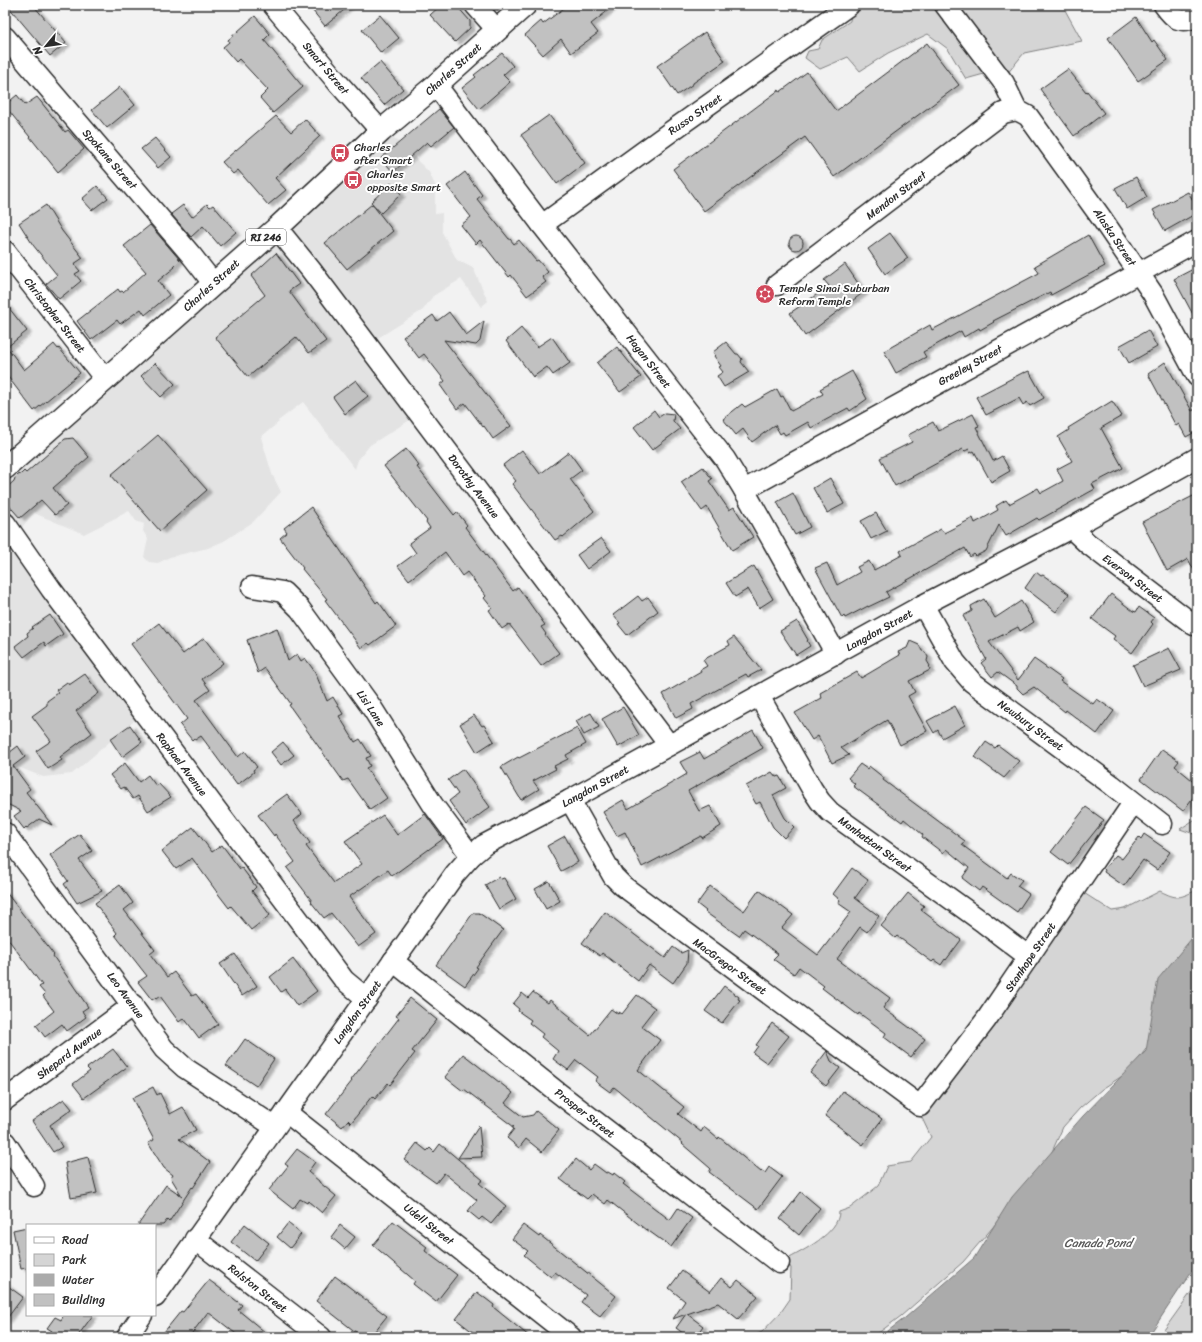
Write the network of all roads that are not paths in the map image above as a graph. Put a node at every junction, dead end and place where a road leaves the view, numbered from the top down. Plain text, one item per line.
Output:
1 (273, 5) edge
2 (475, 5) edge
3 (525, 5) edge
4 (849, 5) edge
5 (945, 5) edge
6 (1164, 5) edge
7 (1188, 19) edge
8 (497, 30) junction
9 (5, 37) edge
10 (436, 85) junction
11 (1017, 110) junction
12 (381, 131) junction
13 (542, 225) junction
14 (277, 228) junction
15 (1197, 241) edge
16 (5, 251) edge
17 (1138, 272) junction
18 (213, 283) junction
19 (777, 285) dead end
20 (1197, 376) edge
21 (105, 379) junction
22 (1197, 458) edge
23 (5, 468) edge
24 (744, 490) junction
25 (5, 523) edge
26 (1070, 528) junction
27 (252, 587) dead end
28 (923, 605) junction
29 (1197, 625) edge
30 (836, 654) junction
31 (759, 696) junction
32 (669, 745) junction
33 (570, 800) junction
34 (1133, 803) junction
35 (1162, 824) dead end
36 (5, 833) edge
37 (471, 856) junction
38 (1029, 958) junction
39 (393, 961) junction
40 (367, 999) junction
41 (133, 1005) junction
42 (5, 1100) edge
43 (920, 1106) joint
44 (281, 1120) junction
45 (5, 1142) edge
46 (34, 1186) dead end
47 (195, 1239) junction
48 (778, 1263) dead end
49 (156, 1296) edge
50 (141, 1316) edge
51 (126, 1337) edge
52 (321, 1337) edge
53 (571, 1337) edge

1 - 12 street, Smart Street
2 - 8 street
3 - 8 main road, Charles Street / RI 246
4 - 13 street, Russo Street
5 - 11 street
6 - 7 street
8 - 10 main road, Charles Street / RI 246
9 - 18 street, Spokane Street
10 - 12 main road, Charles Street / RI 246
10 - 13 street, Hagan Street
11 - 17 street, Alaska Street
11 - 19 street, Mendon Street
12 - 14 main road, Charles Street / RI 246
13 - 24 street, Hagan Street
14 - 18 main road, Charles Street / RI 246
14 - 32 street, Dorothy Avenue
15 - 17 street, Greeley Street
16 - 21 street, Christopher Street
17 - 20 street, Alaska Street
17 - 24 street, Greeley Street
18 - 21 main road, Charles Street / RI 246
21 - 23 main road, Charles Street / RI 246
22 - 26 street, Langdon Street
24 - 30 street, Hagan Street
25 - 40 street, Raphael Avenue
26 - 28 street, Langdon Street
26 - 29 street, Everson Street
27 - 37 street, Lisi Lane
28 - 30 street, Langdon Street
28 - 34 street, Newbury Street
30 - 31 street, Langdon Street
31 - 32 street, Langdon Street
31 - 38 street, Manhattan Street
32 - 33 street, Langdon Street
33 - 37 street, Langdon Street
33 - 43 street, MacGregor Street
34 - 35 street, Newbury Street
34 - 38 street, Stanhope Street
36 - 41 street, Leo Avenue
37 - 39 street, Langdon Street
38 - 43 street, Stanhope Street
39 - 40 street, Langdon Street
39 - 48 street, Prosper Street
40 - 44 street, Langdon Street
41 - 42 street, Shepard Avenue
41 - 44 street, Leo Avenue
44 - 47 street, Langdon Street
44 - 53 street, Udell Street
45 - 46 street
47 - 49 street, Langdon Street
47 - 52 street, Ralston Street
50 - 51 street

